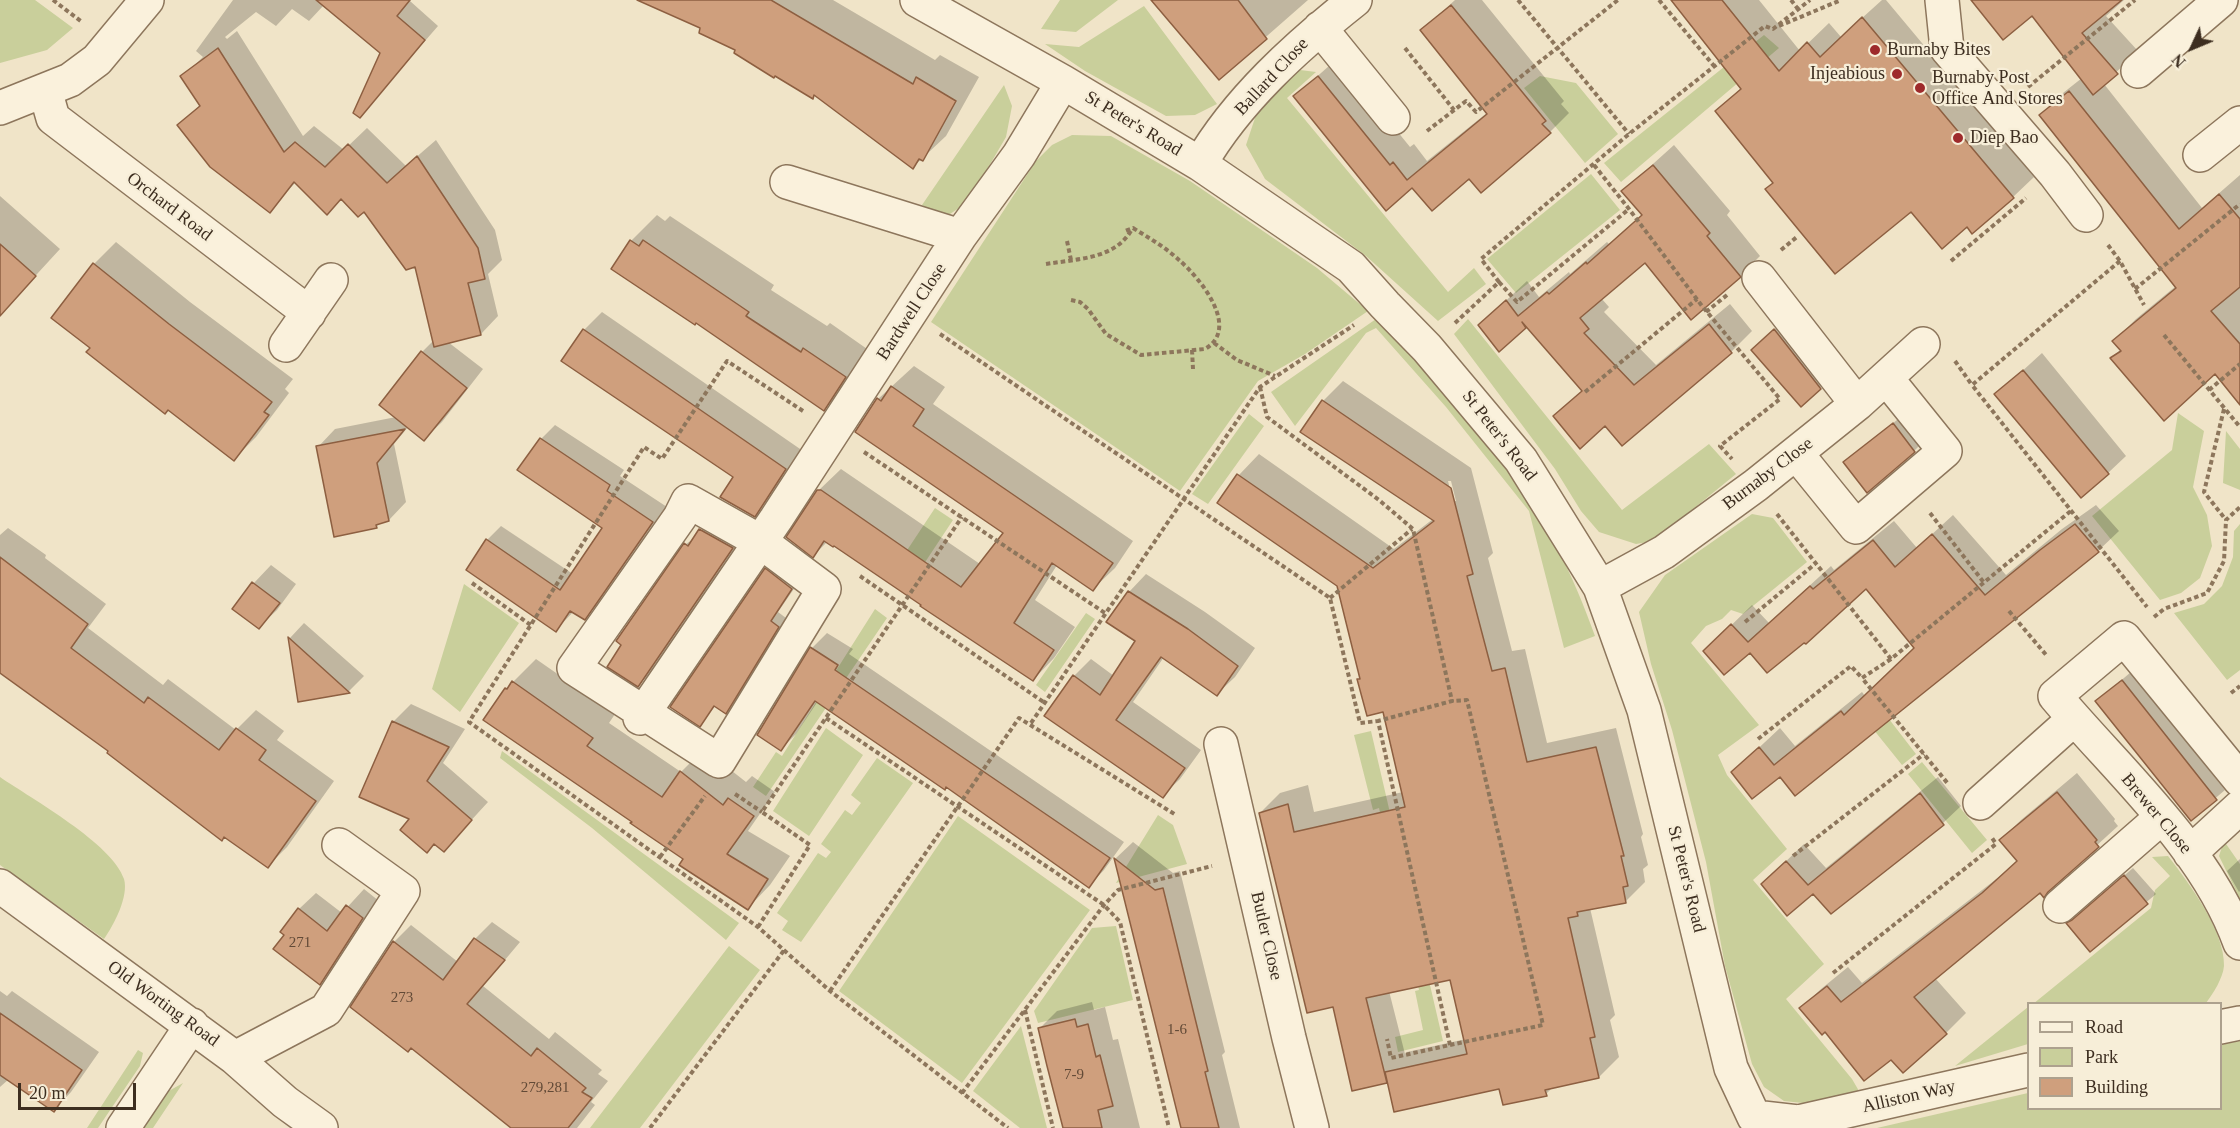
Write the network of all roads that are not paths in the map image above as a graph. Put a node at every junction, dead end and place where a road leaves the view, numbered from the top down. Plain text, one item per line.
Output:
1 (147, 0) edge
2 (917, 0) edge
3 (1355, 0) edge
4 (1942, 0) edge
5 (2221, 0) edge
6 (2226, 0) edge
7 (2240, 16) edge
8 (1320, 28) junction
9 (2138, 71) dead end
10 (1063, 82) junction
11 (45, 90) junction
12 (0, 108) edge
13 (1393, 118) dead end
14 (2240, 123) edge
15 (2200, 155) dead end
16 (1200, 164) junction
17 (787, 182) dead end
18 (2086, 215) road end
19 (960, 236) junction
20 (1759, 278) dead end
21 (331, 280) dead end
22 (309, 313) junction
23 (1923, 344) dead end
24 (286, 345) dead end
25 (1887, 379) junction
26 (1857, 404) junction
27 (1796, 453) junction
28 (761, 542) junction
29 (1600, 587) junction
30 (2067, 700) junction
31 (642, 716) junction
32 (1221, 744) dead end
33 (2240, 780) edge
34 (1966, 796) road end
35 (2240, 807) edge
36 (2162, 817) junction
37 (339, 845) dead end
38 (2190, 853) junction
39 (0, 886) edge
40 (2060, 906) dead end
41 (2240, 944) edge
42 (2240, 1023) edge
43 (192, 1025) junction
44 (2222, 1027) edge
45 (235, 1058) junction
46 (2027, 1070) edge
47 (1746, 1123) edge
48 (123, 1128) edge
49 (321, 1128) edge
50 (1312, 1128) edge

1 - 11 street
2 - 10 street, St Peter's Road
3 - 8 street, Ballard Close
4 - 18 street
5 - 9 street
6 - 7 street
8 - 13 street
8 - 16 street, Ballard Close
10 - 16 street, St Peter's Road
10 - 19 street, Bardwell Close
11 - 12 street
11 - 22 street, Orchard Road
14 - 15 street
16 - 29 street, St Peter's Road
17 - 19 street
19 - 28 street, Bardwell Close
20 - 26 street
21 - 22 street
22 - 24 street
23 - 25 street, Burnaby Close
25 - 26 street, Burnaby Close
25 - 27 street
26 - 27 street, Burnaby Close
27 - 29 street, Burnaby Close
28 - 31 street, Bardwell Close
28 - 31 street
28 - 31 street
29 - 47 street, St Peter's Road
30 - 33 street
30 - 34 street
30 - 36 street, Brewer Close
32 - 50 street, Butler Close
35 - 38 street
36 - 38 street, Brewer Close
36 - 40 street
37 - 45 street
38 - 41 street, Brewer Close
39 - 43 street, Old Worting Road
42 - 44 street
43 - 45 street, Old Worting Road
43 - 48 street
45 - 49 street, Old Worting Road
46 - 47 street, Alliston Way

